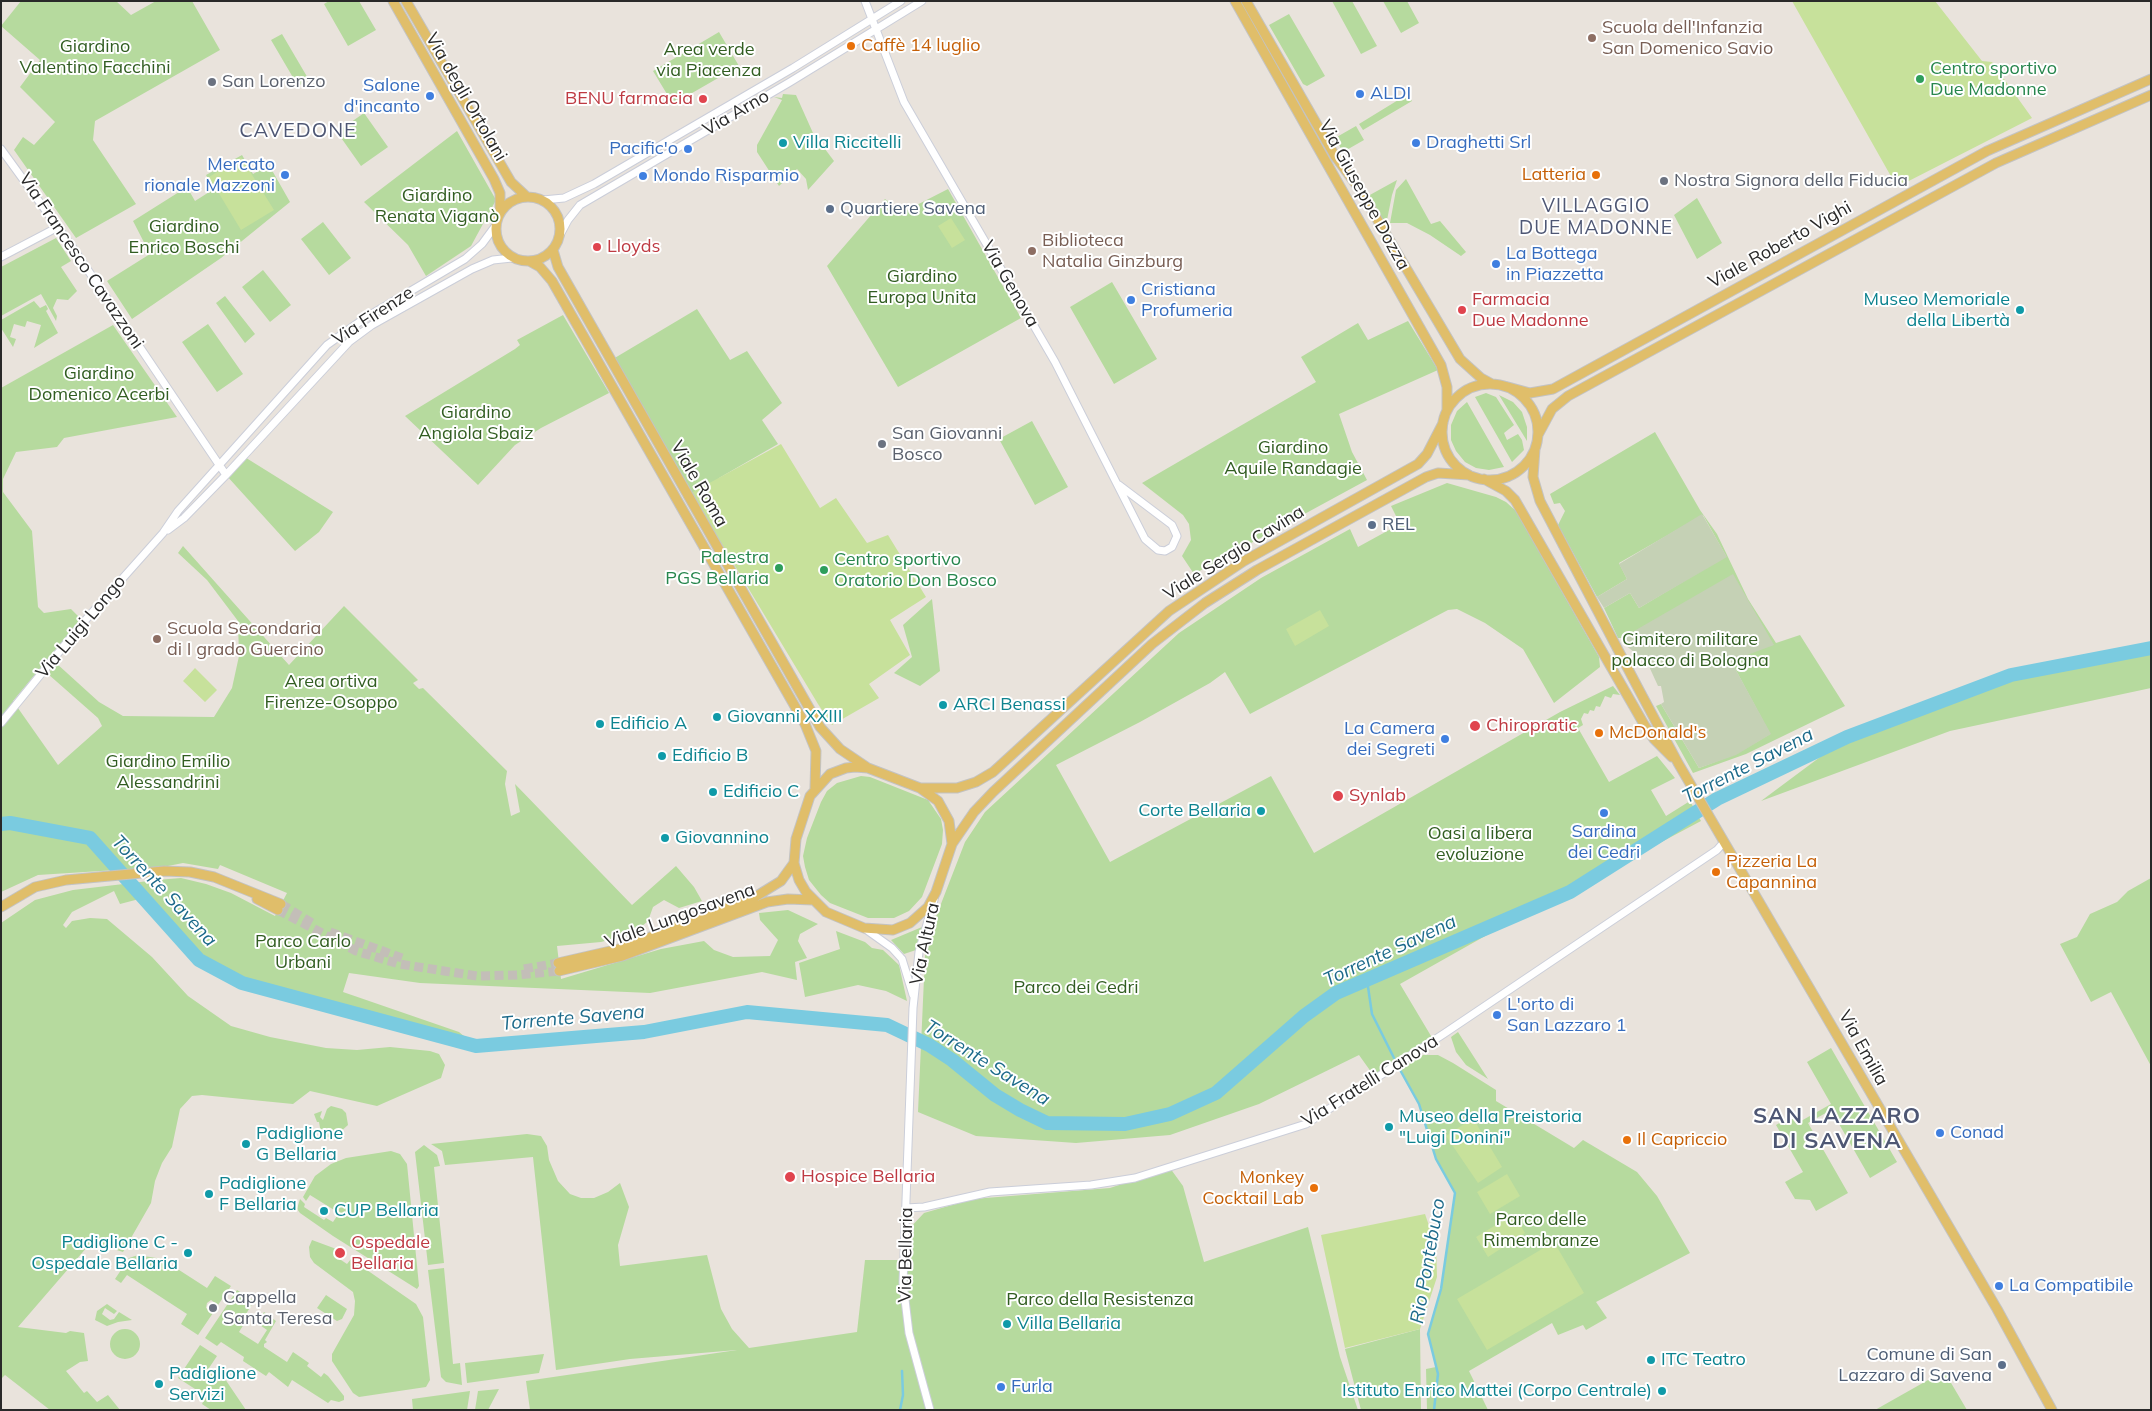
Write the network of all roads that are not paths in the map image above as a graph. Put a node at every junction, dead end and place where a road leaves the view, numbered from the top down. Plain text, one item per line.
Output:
1 (393, 1) edge
2 (406, 1) edge
3 (865, 1) edge
4 (901, 1) edge
5 (922, 1) edge
6 (1235, 1) edge
7 (1246, 1) edge
8 (871, 19) junction
9 (876, 28) junction
10 (2151, 79) edge
11 (2151, 94) edge
12 (1, 149) edge
13 (527, 197) junction
14 (543, 200) junction
15 (500, 212) junction
16 (496, 225) junction
17 (58, 227) junction
18 (560, 235) junction
19 (553, 250) junction
20 (1, 257) edge
21 (512, 258) junction
22 (531, 262) junction
23 (1492, 384) junction
24 (1508, 387) junction
25 (1447, 410) junction
26 (1443, 423) junction
27 (1538, 435) junction
28 (1535, 449) junction
29 (220, 465) junction
30 (226, 475) junction
31 (1469, 475) junction
32 (1484, 480) junction
33 (1119, 485) junction
34 (163, 533) junction
35 (1, 723) edge
36 (1678, 763) junction
37 (868, 768) junction
38 (815, 788) junction
39 (920, 788) junction
40 (1724, 842) junction
41 (952, 844) junction
42 (794, 863) junction
43 (936, 892) junction
44 (813, 900) junction
45 (1, 907) edge
46 (279, 907) tunnel mouth
47 (864, 928) junction
48 (914, 997) junction
49 (912, 1038) joint
50 (906, 1208) junction
51 (930, 1410) edge
52 (2052, 1410) edge

1 - 15 main road, Via degli Ortolani
2 - 13 main road, Via degli Ortolani
3 - 8 street
4 - 8 street, Via Arno
5 - 9 street, Via Arno
6 - 25 main road, Via Giuseppe Dozza
7 - 23 main road, Via Giuseppe Dozza
8 - 9 street
8 - 14 street, Via Arno
9 - 18 street, Via Arno
9 - 33 street, Via Genova
10 - 24 main road, Viale Roberto Vighi
11 - 27 main road, Viale Roberto Vighi
12 - 17 street, Via Francesco Cavazzoni
13 - 14 main road
13 - 15 main road
14 - 18 main road
15 - 16 main road
16 - 21 main road
16 - 29 street, Via Firenze
17 - 20 street
17 - 29 street, Via Francesco Cavazzoni
18 - 19 main road
19 - 22 main road
19 - 37 main road, Viale Roma
21 - 22 main road
21 - 30 street, Via Firenze
22 - 38 main road, Viale Roma
23 - 24 main road
23 - 25 main road
24 - 27 main road
25 - 26 main road
26 - 31 main road
26 - 39 main road, Viale Sergio Cavina
27 - 28 main road
28 - 32 main road
28 - 36 main road
29 - 30 street, Via Francesco Cavazzoni
29 - 34 street, Via Firenze
30 - 34 street, Via Firenze
31 - 32 main road
31 - 41 main road, Viale Sergio Cavina
32 - 36 main road
33 - 33 street, Via Genova
34 - 35 street, Via Luigi Longo
36 - 40 main road, Via Emilia
37 - 38 main road
37 - 39 main road
38 - 42 main road
39 - 41 main road
40 - 50 street, Via Fratelli Canova
40 - 52 main road, Via Emilia
41 - 43 main road
42 - 44 main road
42 - 44 main road, Viale Lungosavena
43 - 47 main road
43 - 48 street, Via Altura
44 - 47 main road
45 - 46 main road
47 - 48 street, Via Altura
48 - 49 street, Via Altura
49 - 50 street, Via Bellaria
50 - 51 street, Via Bellaria

